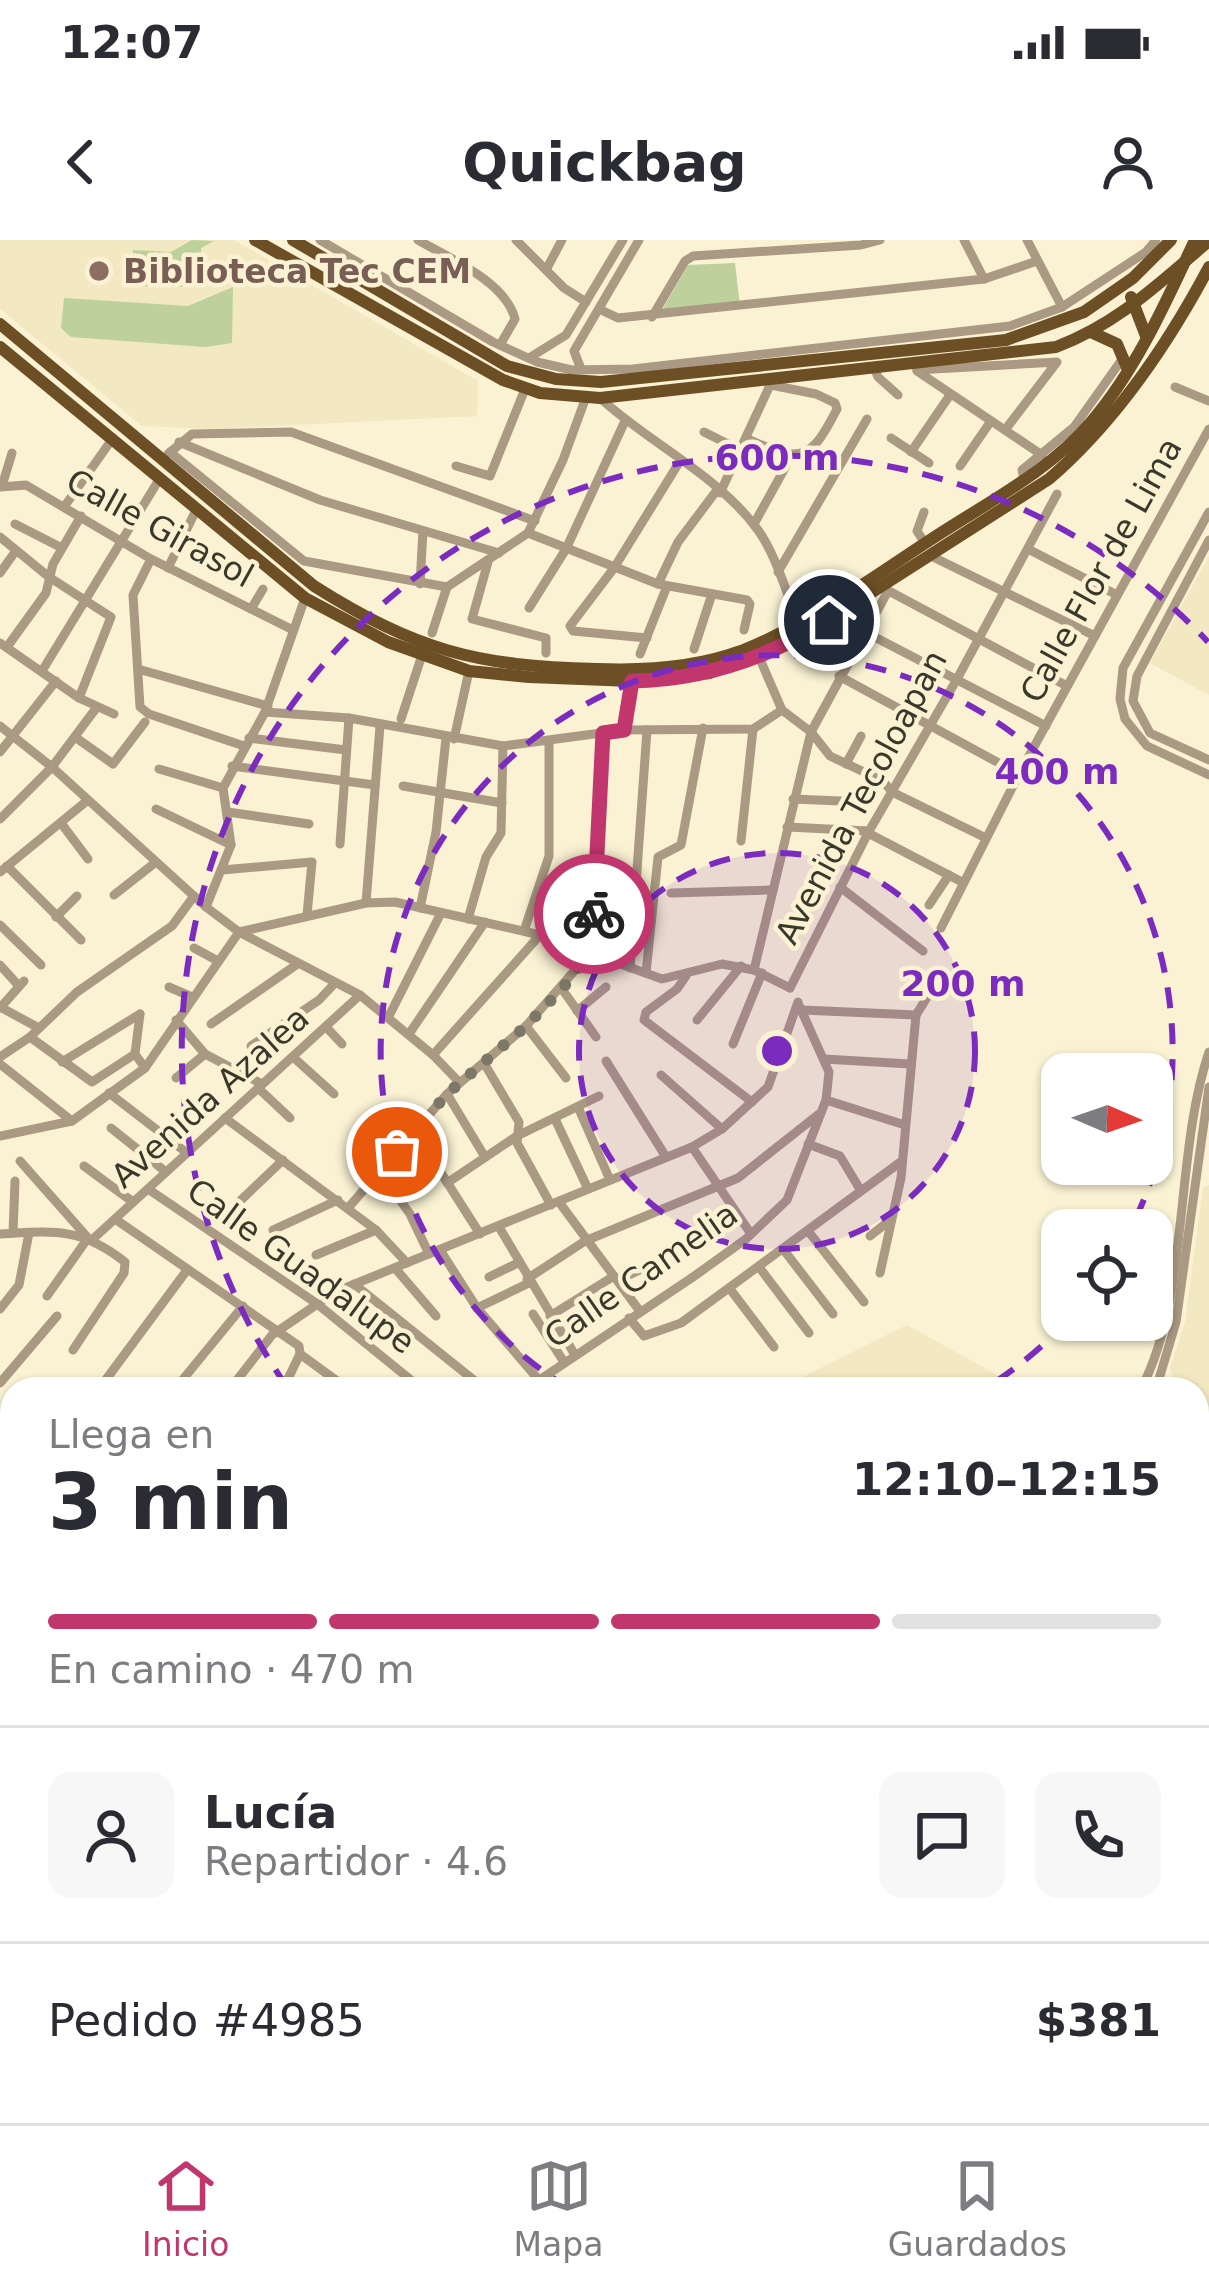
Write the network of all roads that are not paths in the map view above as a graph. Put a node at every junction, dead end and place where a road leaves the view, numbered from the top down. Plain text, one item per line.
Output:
1 (255, 240) edge
2 (320, 240) edge
3 (418, 240) edge
4 (516, 240) edge
5 (562, 240) edge
6 (622, 240) edge
7 (638, 240) edge
8 (880, 240) edge
9 (964, 240) edge
10 (1027, 240) edge
11 (1156, 240) edge
12 (1171, 240) edge
13 (1195, 240) edge
14 (295, 241) edge
15 (1209, 241) edge
16 (1037, 260) junction
17 (1185, 260) junction
18 (1209, 267) edge
19 (546, 270) junction
20 (1133, 278) junction
21 (985, 280) junction
22 (586, 302) junction
23 (1133, 305) junction
24 (1062, 307) junction
25 (599, 309) junction
26 (1084, 312) junction
27 (652, 317) junction
28 (1116, 318) junction
29 (0, 324) edge
30 (1094, 333) junction
31 (1146, 337) junction
32 (556, 342) junction
33 (500, 345) junction
34 (0, 347) edge
35 (574, 351) junction
36 (529, 358) junction
37 (1125, 364) junction
38 (912, 366) junction
39 (874, 368) junction
40 (581, 369) junction
41 (771, 382) junction
42 (1175, 387) dead end
43 (525, 389) junction
44 (898, 395) dead end
45 (950, 395) junction
46 (593, 398) junction
47 (1209, 401) edge
48 (867, 419) dead end
49 (625, 421) junction
50 (991, 421) junction
51 (1209, 429) edge
52 (1005, 430) junction
53 (704, 432) dead end
54 (113, 438) junction
55 (891, 438) dead end
56 (748, 439) junction
57 (178, 442) junction
58 (913, 450) junction
59 (742, 451) junction
60 (12, 453) dead end
61 (167, 455) junction
62 (1042, 455) junction
63 (680, 461) junction
64 (929, 463) dead end
65 (456, 466) dead end
66 (786, 466) dead end
67 (960, 466) dead end
68 (184, 476) junction
69 (160, 478) junction
70 (1024, 478) junction
71 (1049, 479) junction
72 (1, 487) edge
73 (1035, 488) junction
74 (175, 489) junction
75 (719, 491) junction
76 (1057, 494) junction
77 (64, 507) junction
78 (196, 508) junction
79 (925, 512) dead end
80 (1209, 512) edge
81 (81, 516) junction
82 (535, 520) junction
83 (15, 524) dead end
84 (754, 524) junction
85 (422, 530) junction
86 (527, 532) junction
87 (0, 537) edge
88 (121, 540) junction
89 (1209, 540) edge
90 (62, 548) junction
91 (566, 549) junction
92 (928, 549) junction
93 (1028, 549) junction
94 (15, 552) junction
95 (499, 553) junction
96 (151, 560) junction
97 (488, 562) junction
98 (301, 566) junction
99 (168, 568) junction
100 (614, 568) junction
101 (778, 572) junction
102 (0, 574) edge
103 (49, 577) junction
104 (420, 584) junction
105 (883, 584) junction
106 (663, 585) junction
107 (447, 587) junction
108 (263, 589) dead end
109 (1002, 591) junction
110 (712, 594) junction
111 (1117, 595) junction
112 (86, 598) junction
113 (305, 598) junction
114 (530, 608) dead end
115 (250, 609) junction
116 (799, 624) junction
117 (293, 630) junction
118 (744, 630) dead end
119 (865, 632) junction
120 (432, 633) dead end
121 (978, 636) junction
122 (1095, 636) junction
123 (647, 638) junction
124 (3, 645) edge
125 (694, 649) dead end
126 (546, 653) dead end
127 (640, 654) dead end
128 (422, 656) junction
129 (759, 657) junction
130 (138, 669) junction
131 (470, 670) junction
132 (42, 671) junction
133 (839, 676) junction
134 (958, 679) junction
135 (56, 681) junction
136 (632, 681) junction
137 (1067, 686) junction
138 (79, 698) junction
139 (98, 707) junction
140 (267, 709) junction
141 (782, 710) junction
142 (114, 714) dead end
143 (144, 717) junction
144 (349, 718) junction
145 (401, 719) dead end
146 (0, 726) edge
147 (380, 726) junction
148 (929, 726) junction
149 (1046, 726) junction
150 (703, 728) junction
151 (753, 729) junction
152 (624, 730) junction
153 (647, 730) junction
154 (811, 732) junction
155 (603, 733) junction
156 (13, 736) junction
157 (861, 736) dead end
158 (75, 737) junction
159 (450, 738) junction
160 (549, 741) junction
161 (247, 742) junction
162 (503, 746) junction
163 (346, 750) junction
164 (0, 752) edge
165 (1209, 760) edge
166 (846, 764) junction
167 (52, 766) junction
168 (232, 766) junction
169 (159, 769) dead end
170 (1019, 774) junction
171 (1209, 775) edge
172 (344, 781) junction
173 (375, 785) junction
174 (403, 786) dead end
175 (223, 788) junction
176 (441, 792) junction
177 (892, 792) junction
178 (793, 799) junction
179 (88, 800) junction
180 (841, 801) dead end
181 (502, 803) junction
182 (156, 809) dead end
183 (228, 812) junction
184 (0, 819) edge
185 (61, 823) junction
186 (309, 824) dead end
187 (787, 827) junction
188 (869, 832) junction
189 (986, 838) junction
190 (741, 841) dead end
191 (340, 844) dead end
192 (231, 845) junction
193 (88, 860) dead end
194 (156, 862) junction
195 (4, 869) edge
196 (222, 870) junction
197 (949, 875) junction
198 (962, 882) junction
199 (542, 884) junction
200 (840, 887) junction
201 (772, 890) junction
202 (566, 892) dead end
203 (671, 893) dead end
204 (114, 895) dead end
205 (77, 896) dead end
206 (194, 896) junction
207 (366, 903) junction
208 (929, 905) dead end
209 (206, 907) junction
210 (419, 908) junction
211 (441, 913) junction
212 (307, 915) junction
213 (56, 917) junction
214 (468, 919) junction
215 (485, 922) junction
216 (0, 925) edge
217 (941, 928) dead end
218 (524, 931) junction
219 (238, 932) junction
220 (540, 935) junction
221 (81, 940) dead end
222 (194, 948) dead end
223 (923, 951) dead end
224 (590, 953) junction
225 (218, 961) junction
226 (296, 964) junction
227 (0, 965) edge
228 (41, 965) dead end
229 (741, 966) junction
230 (630, 968) junction
231 (758, 971) junction
232 (646, 974) junction
233 (686, 975) junction
234 (939, 978) dead end
235 (335, 983) junction
236 (169, 987) dead end
237 (606, 987) dead end
238 (790, 988) junction
239 (562, 989) junction
240 (360, 995) junction
241 (192, 998) junction
242 (800, 1006) junction
243 (0, 1008) edge
244 (577, 1011) junction
245 (916, 1015) junction
246 (388, 1018) junction
247 (176, 1020) junction
248 (697, 1020) dead end
249 (212, 1024) dead end
250 (526, 1026) junction
251 (39, 1028) junction
252 (327, 1028) junction
253 (409, 1034) junction
254 (30, 1037) junction
255 (596, 1037) dead end
256 (342, 1044) dead end
257 (733, 1045) dead end
258 (251, 1046) dead end
259 (1209, 1052) edge
260 (135, 1054) junction
261 (205, 1054) junction
262 (433, 1055) junction
263 (293, 1057) junction
264 (824, 1059) junction
265 (0, 1060) edge
266 (606, 1061) dead end
267 (62, 1062) junction
268 (484, 1063) junction
269 (910, 1064) junction
270 (145, 1068) junction
271 (662, 1075) dead end
272 (176, 1078) dead end
273 (566, 1078) dead end
274 (459, 1082) junction
275 (260, 1086) junction
276 (1209, 1087) edge
277 (109, 1093) junction
278 (334, 1094) dead end
279 (447, 1094) junction
280 (599, 1096) dead end
281 (826, 1100) junction
282 (752, 1102) junction
283 (578, 1107) junction
284 (819, 1114) junction
285 (225, 1118) junction
286 (290, 1118) dead end
287 (555, 1119) junction
288 (72, 1121) junction
289 (905, 1125) junction
290 (111, 1128) dead end
291 (722, 1129) junction
292 (415, 1132) junction
293 (0, 1136) edge
294 (518, 1136) junction
295 (808, 1144) junction
296 (692, 1147) junction
297 (187, 1153) junction
298 (485, 1157) junction
299 (667, 1157) junction
300 (283, 1160) junction
301 (20, 1161) dead end
302 (902, 1161) junction
303 (84, 1166) dead end
304 (166, 1172) junction
305 (380, 1172) junction
306 (610, 1180) junction
307 (15, 1181) dead end
308 (447, 1183) junction
309 (717, 1188) junction
310 (148, 1189) junction
311 (588, 1190) junction
312 (860, 1190) junction
313 (0, 1192) edge
314 (14, 1196) junction
315 (338, 1200) junction
316 (240, 1201) dead end
317 (133, 1202) junction
318 (555, 1203) junction
319 (348, 1208) junction
320 (115, 1220) junction
321 (740, 1220) junction
322 (890, 1220) junction
323 (499, 1226) junction
324 (273, 1230) dead end
325 (376, 1230) junction
326 (808, 1231) junction
327 (28, 1233) junction
328 (0, 1234) edge
329 (13, 1234) junction
330 (480, 1234) junction
331 (751, 1234) junction
332 (870, 1236) dead end
333 (91, 1238) junction
334 (585, 1241) junction
335 (783, 1249) junction
336 (434, 1252) junction
337 (316, 1256) dead end
338 (407, 1263) junction
339 (518, 1263) junction
340 (759, 1267) junction
341 (394, 1268) junction
342 (187, 1270) junction
343 (880, 1273) dead end
344 (490, 1277) dead end
345 (616, 1278) junction
346 (528, 1281) junction
347 (353, 1284) junction
348 (730, 1289) junction
349 (47, 1296) dead end
350 (864, 1302) dead end
351 (316, 1303) junction
352 (243, 1306) junction
353 (477, 1308) junction
354 (0, 1309) edge
355 (533, 1314) dead end
356 (634, 1314) junction
357 (833, 1314) dead end
358 (56, 1316) dead end
359 (436, 1316) dead end
360 (550, 1316) junction
361 (278, 1330) junction
362 (809, 1334) dead end
363 (774, 1347) dead end
364 (73, 1351) dead end
365 (300, 1354) junction
366 (575, 1355) junction
367 (564, 1362) junction
368 (6, 1377) edge
369 (108, 1377) edge
370 (185, 1377) edge
371 (240, 1377) edge
372 (289, 1377) edge
373 (324, 1377) edge
374 (407, 1377) edge
375 (470, 1377) edge
376 (536, 1377) edge
377 (541, 1377) edge
378 (1146, 1377) edge
379 (1160, 1377) edge

1 - 43 main road
2 - 33 street
3 - 33 street
4 - 19 street
5 - 19 street
6 - 22 street
7 - 25 street
8 - 27 street
9 - 21 street
10 - 16 street
11 - 24 street
12 - 20 main road
13 - 17 main road
14 - 26 main road
15 - 17 main road
16 - 21 street
16 - 24 street
17 - 23 main road
17 - 31 main road
18 - 71 main road
19 - 22 street
20 - 23 main road
20 - 26 main road
21 - 27 street
22 - 32 street
23 - 28 main road
23 - 31 main road
24 - 40 street
25 - 27 street
25 - 35 street
26 - 28 main road
28 - 30 main road
29 - 61 main road
30 - 37 main road
30 - 38 main road
31 - 37 main road
32 - 35 street
32 - 36 street
33 - 36 street
34 - 54 main road
35 - 40 street
36 - 40 street
37 - 62 street
37 - 70 main road
38 - 39 main road
38 - 45 street
38 - 52 street
39 - 41 main road
39 - 44 street
41 - 46 main road
41 - 56 street
41 - 56 street
42 - 47 street
43 - 46 main road
43 - 65 street
45 - 50 street
45 - 58 street
46 - 49 street
46 - 82 street
48 - 101 street
49 - 63 street
49 - 91 street
50 - 52 street
50 - 67 street
51 - 111 street, Calle Flor de Lima
52 - 62 street
53 - 59 street
54 - 69 main road
54 - 77 street
55 - 58 street
56 - 59 street
57 - 61 street
57 - 82 street
57 - 85 street
58 - 64 street
59 - 75 street
60 - 72 street
61 - 68 main road
61 - 98 street
62 - 70 street
63 - 75 street
63 - 100 street
66 - 84 street
68 - 74 main road
68 - 98 main road
69 - 74 main road
69 - 88 street
70 - 92 main road
71 - 73 main road
71 - 76 street
72 - 77 street, Calle Girasol
73 - 76 street
73 - 92 main road
74 - 78 main road
75 - 84 street
75 - 106 street
76 - 93 street, Avenida Tecoloapan
77 - 81 street, Calle Girasol
78 - 99 street
78 - 113 main road
79 - 92 street
80 - 171 street
81 - 88 street, Calle Girasol
81 - 90 street
82 - 86 street
83 - 90 street
84 - 101 street
85 - 95 street
85 - 104 street
86 - 91 street
86 - 95 street
87 - 94 street
88 - 96 street, Calle Girasol
88 - 112 street
89 - 165 street
90 - 103 street
91 - 100 street
91 - 114 street
92 - 105 main road
92 - 109 street
93 - 109 street, Avenida Tecoloapan
93 - 111 street
94 - 102 street
94 - 103 street
95 - 97 street
96 - 99 street, Calle Girasol
96 - 130 street
97 - 107 street
97 - 126 street
98 - 104 street
98 - 116 main road
99 - 115 street, Calle Girasol
100 - 106 street
100 - 123 street
101 - 116 street
103 - 112 street
103 - 124 street
104 - 107 street
105 - 116 main road
105 - 119 street
105 - 121 street
105 - 129 main road
106 - 110 street
106 - 123 street
107 - 120 street
108 - 115 street
109 - 121 street, Avenida Tecoloapan
109 - 122 street
110 - 118 street
110 - 125 street
111 - 122 street, Calle Flor de Lima
112 - 132 street
112 - 138 street
113 - 117 street
113 - 128 main road
115 - 117 street, Calle Girasol
117 - 140 street
119 - 133 street
119 - 134 street
121 - 134 street, Avenida Tecoloapan
121 - 137 street
122 - 137 street, Calle Flor de Lima
123 - 127 street
124 - 132 street
128 - 131 main road
128 - 145 street
129 - 136 main road
129 - 141 street
130 - 140 street
130 - 143 street
131 - 136 main road
131 - 159 street
132 - 135 street
133 - 148 street
133 - 154 street
134 - 148 street, Avenida Tecoloapan
134 - 149 street
135 - 138 street
135 - 156 street
136 - 152 street
137 - 149 street, Calle Flor de Lima
138 - 139 street
139 - 142 street
139 - 158 street
140 - 144 street
140 - 161 street
141 - 151 street
141 - 154 street
143 - 158 street
143 - 161 street
144 - 147 street
144 - 163 street
146 - 156 street
147 - 159 street
147 - 173 street
148 - 170 street
148 - 177 street, Avenida Tecoloapan
149 - 170 street, Calle Flor de Lima
150 - 151 street
150 - 153 street
150 - 232 street
151 - 190 street
152 - 153 street
152 - 155 street
153 - 230 street
154 - 166 street
154 - 178 street
155 - 160 street
155 - 224 street
156 - 164 street
156 - 167 street
157 - 166 street
158 - 167 street
159 - 162 street
159 - 176 street
160 - 162 street
160 - 199 street
161 - 163 street
161 - 168 street
162 - 181 street
163 - 172 street
166 - 177 street
167 - 179 street
167 - 184 street
168 - 172 street
168 - 175 street
169 - 175 street
170 - 189 street, Calle Flor de Lima
172 - 173 street
172 - 191 street
173 - 207 street
174 - 176 street
175 - 183 street
176 - 181 street
176 - 210 street
177 - 188 street, Avenida Tecoloapan
177 - 189 street
178 - 180 street
178 - 187 street
179 - 185 street
179 - 194 street
181 - 214 street
182 - 192 street
183 - 186 street
183 - 192 street
185 - 193 street
185 - 195 street
187 - 188 street
187 - 201 street
188 - 197 street
188 - 200 street, Avenida Tecoloapan
189 - 198 street, Calle Flor de Lima
192 - 196 street
194 - 204 street
194 - 206 street
195 - 213 street
196 - 209 street
196 - 212 street
197 - 198 street
197 - 208 street
198 - 217 street, Calle Flor de Lima
199 - 202 street
199 - 218 street
200 - 223 street
200 - 238 street, Avenida Tecoloapan
201 - 203 street
201 - 231 street
205 - 213 street
206 - 209 street
206 - 251 street
207 - 210 street
207 - 212 street
209 - 219 street
210 - 211 street
211 - 214 street
211 - 246 street
212 - 219 street
213 - 221 street
214 - 215 street
215 - 218 street
215 - 253 street
216 - 228 street
218 - 220 street
219 - 225 street
219 - 226 street
220 - 224 street
220 - 262 street
222 - 225 street
224 - 230 street
224 - 239 street
225 - 241 street
226 - 235 street
226 - 249 street
227 - 243 street
229 - 231 street
229 - 233 street
229 - 248 street
230 - 232 street
231 - 238 street
231 - 257 street
232 - 233 street
233 - 282 street
234 - 245 street
235 - 240 street
235 - 258 street
236 - 241 street
237 - 244 street
238 - 242 street, Avenida Tecoloapan
239 - 244 street
239 - 250 street
240 - 246 street
240 - 252 street, Avenida Azalea
241 - 247 street
242 - 245 street
242 - 264 street, Calle Camelia
242 - 282 street
243 - 251 street
244 - 255 street
245 - 269 street
246 - 253 street
247 - 261 street
247 - 270 street
250 - 268 street
250 - 273 street
251 - 254 street
252 - 256 street
252 - 263 street, Avenida Azalea
253 - 262 street
254 - 265 street
254 - 267 street
259 - 378 street
260 - 267 street
260 - 267 street
260 - 270 street
261 - 272 street
261 - 275 street
262 - 274 street
263 - 275 street, Avenida Azalea
263 - 278 street
264 - 269 street
264 - 281 street, Calle Camelia
265 - 288 street
266 - 299 street
268 - 274 street
268 - 294 street
269 - 289 street
270 - 277 street
271 - 291 street
274 - 279 street
275 - 285 street, Avenida Azalea
275 - 286 street
276 - 379 street
277 - 288 street
277 - 297 street
279 - 292 street
279 - 298 street
280 - 283 street
281 - 284 street, Calle Camelia
281 - 289 street
282 - 291 street
283 - 287 street
283 - 306 street
284 - 295 street, Calle Camelia
284 - 309 street
285 - 297 street, Avenida Azalea
285 - 300 street
287 - 294 street
287 - 311 street
288 - 293 street
289 - 302 street
290 - 304 street
291 - 296 street
292 - 305 street
292 - 308 street
294 - 298 street
294 - 318 street
295 - 312 street
295 - 331 street, Calle Camelia
296 - 299 street
296 - 309 street
297 - 304 street, Avenida Azalea
298 - 308 street
299 - 306 street
300 - 315 street
300 - 316 street
301 - 333 street
302 - 312 street
302 - 322 street
303 - 317 street
304 - 310 street, Avenida Azalea
305 - 319 street
305 - 336 street
306 - 311 street
307 - 314 street
308 - 330 street
309 - 321 street
309 - 334 street
310 - 317 street, Avenida Azalea
310 - 351 street, Calle Guadalupe
311 - 318 street
312 - 326 street
313 - 314 street
314 - 329 street
315 - 319 street
315 - 324 street
317 - 320 street, Avenida Azalea
318 - 323 street
318 - 334 street
319 - 325 street
320 - 333 street, Avenida Azalea
320 - 342 street
321 - 331 street
321 - 345 street
322 - 332 street
322 - 343 street
323 - 330 street
323 - 339 street
325 - 337 street
325 - 338 street
326 - 335 street
326 - 350 street
327 - 329 street
327 - 333 street
327 - 354 street
328 - 329 street
330 - 336 street
331 - 356 street, Calle Camelia
333 - 349 street, Avenida Azalea
333 - 364 street
334 - 345 street
334 - 346 street
335 - 340 street
335 - 357 street
336 - 338 street
336 - 353 street
338 - 341 street
339 - 344 street
339 - 346 street
340 - 348 street
340 - 362 street
341 - 347 street
341 - 359 street
342 - 352 street
342 - 369 street
345 - 356 street
345 - 360 street
346 - 353 street
346 - 360 street
347 - 351 street
347 - 375 street
348 - 356 street
348 - 363 street
351 - 361 street
351 - 374 street, Calle Guadalupe
352 - 361 street
352 - 370 street
353 - 376 street
355 - 367 street
356 - 366 street, Calle Camelia
358 - 368 street
360 - 366 street
361 - 365 street
361 - 371 street
365 - 372 street
365 - 373 street
366 - 367 street, Calle Camelia
367 - 377 street, Calle Camelia

